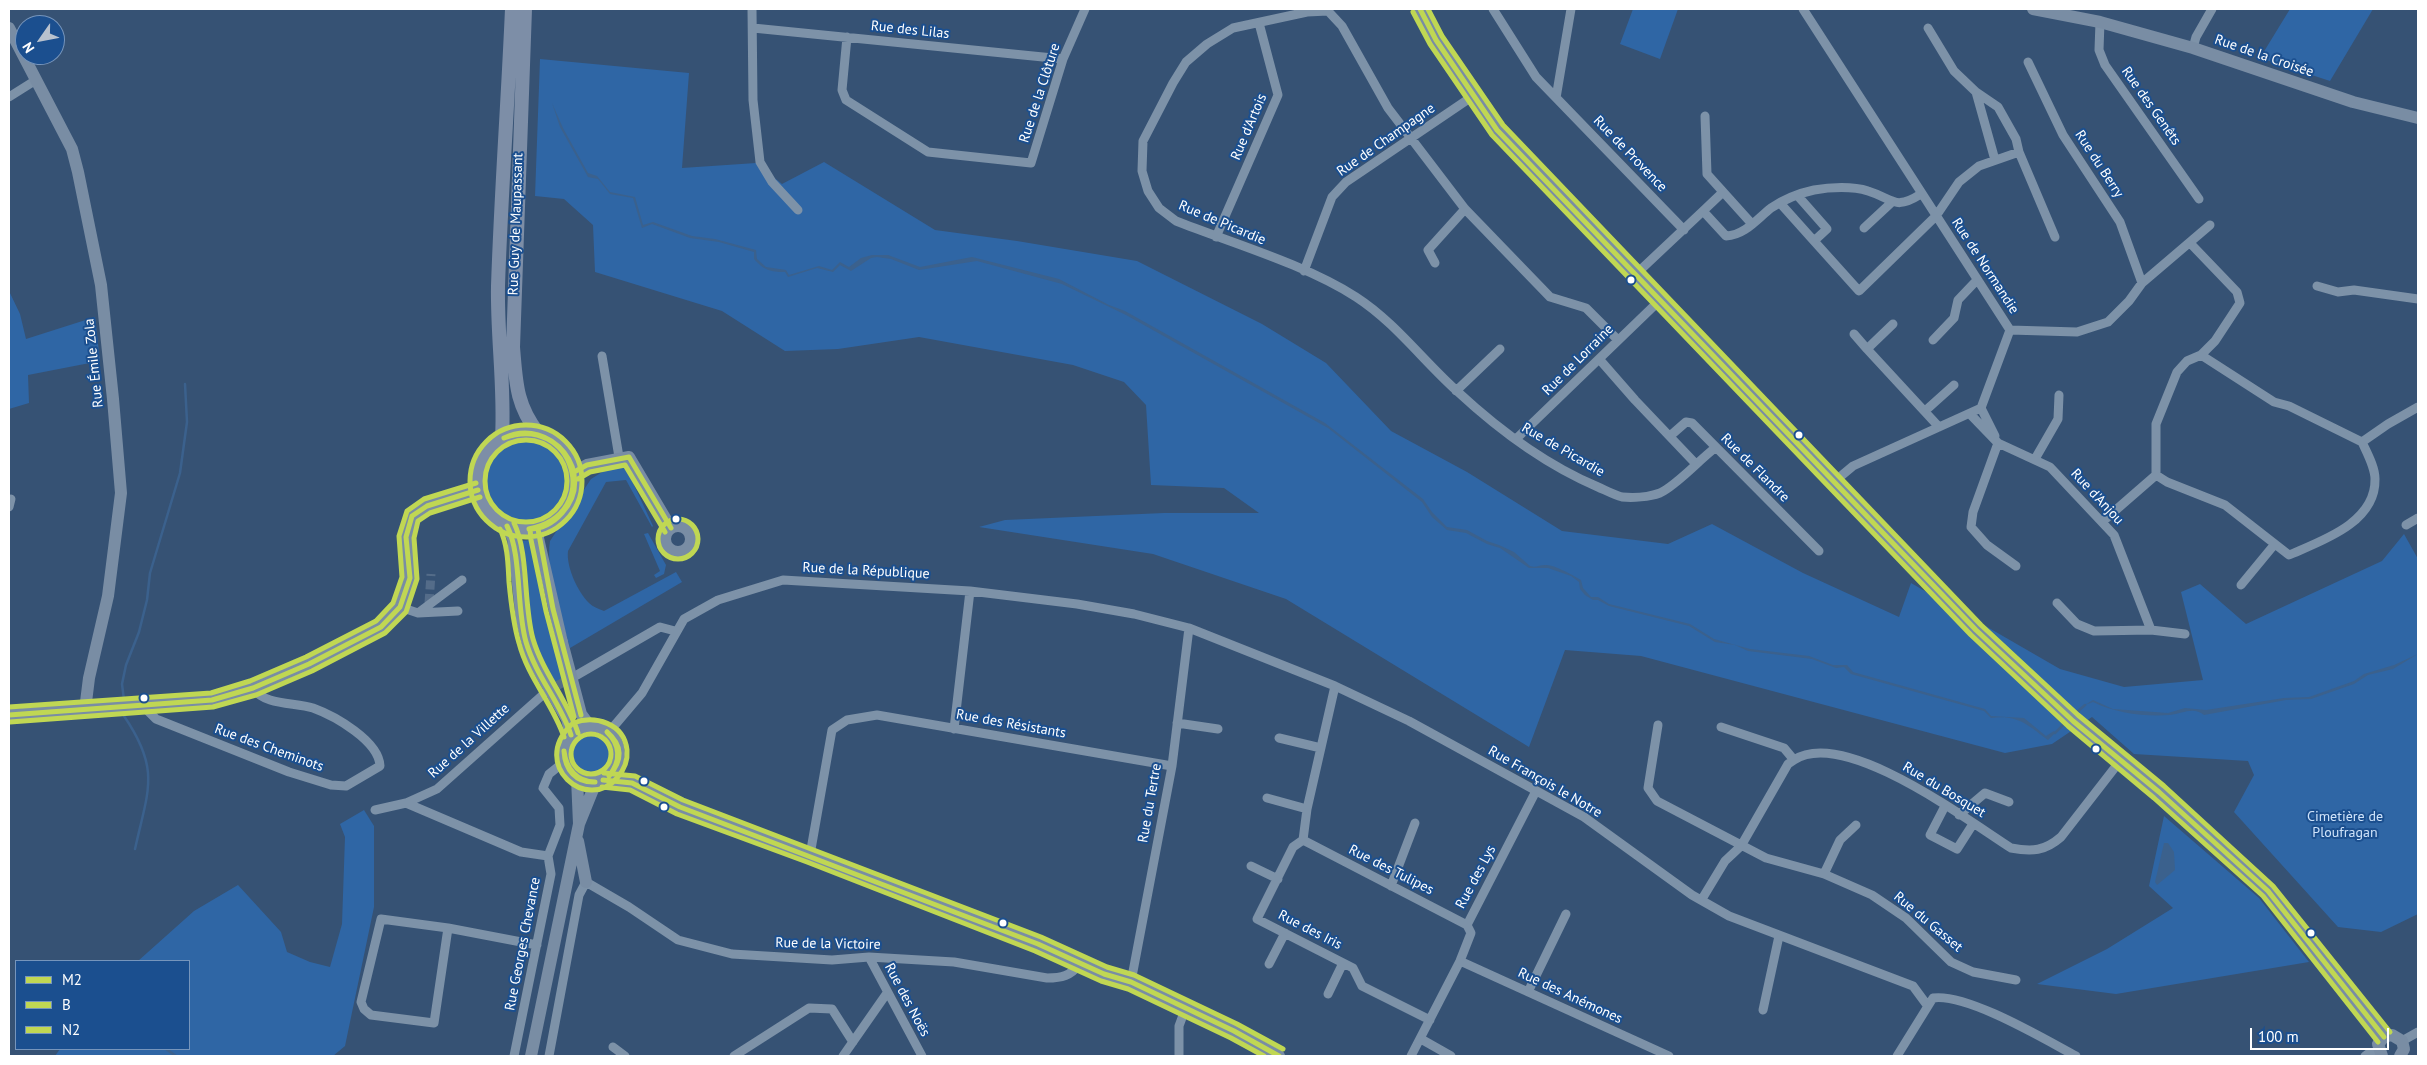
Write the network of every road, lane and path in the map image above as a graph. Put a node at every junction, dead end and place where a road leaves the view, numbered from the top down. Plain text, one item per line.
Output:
1 (504, 9) edge
2 (512, 9) edge
3 (526, 9) edge
4 (536, 9) edge
5 (752, 9) edge
6 (1085, 9) edge
7 (1420, 9) edge
8 (1494, 9) edge
9 (1571, 9) edge
10 (1803, 9) edge
11 (2033, 9) edge
12 (2212, 9) edge
13 (1327, 10) edge
14 (2100, 22) junction
15 (1259, 23) junction
16 (9, 28) edge
17 (753, 28) junction
18 (1928, 28) dead end
19 (524, 36) junction
20 (847, 37) junction
21 (2193, 48) junction
22 (1063, 59) junction
23 (2028, 62) dead end
24 (36, 80) junction
25 (509, 80) junction
26 (1976, 92) junction
27 (1473, 96) junction
28 (9, 97) edge
29 (1556, 98) junction
30 (1705, 116) dead end
31 (2418, 118) edge
32 (1411, 139) junction
33 (2019, 152) junction
34 (1995, 160) junction
35 (1723, 192) junction
36 (1921, 194) junction
37 (1797, 195) junction
38 (2199, 199) dead end
39 (1892, 202) junction
40 (1780, 203) junction
41 (1465, 209) junction
42 (798, 210) dead end
43 (1704, 211) junction
44 (1936, 216) junction
45 (1752, 224) junction
46 (2210, 225) dead end
47 (1864, 228) dead end
48 (1684, 230) junction
49 (1216, 237) junction
50 (2055, 237) dead end
51 (1814, 242) junction
52 (2190, 244) junction
53 (1435, 263) dead end
54 (1304, 271) junction
55 (1635, 275) junction
56 (1977, 280) junction
57 (2142, 283) junction
58 (2317, 286) dead end
59 (2418, 298) edge
60 (1659, 300) junction
61 (1893, 324) dead end
62 (2010, 330) junction
63 (1854, 334) dead end
64 (1617, 339) junction
65 (1933, 340) dead end
66 (1500, 349) dead end
67 (1868, 349) junction
68 (2201, 355) junction
69 (602, 356) dead end
70 (1600, 360) junction
71 (1954, 385) dead end
72 (1456, 391) junction
73 (2059, 394) dead end
74 (1981, 408) junction
75 (2418, 408) edge
76 (1925, 411) junction
77 (1970, 414) junction
78 (1939, 427) junction
79 (538, 433) junction
80 (1670, 436) junction
81 (502, 438) junction
82 (1516, 440) junction
83 (2362, 442) junction
84 (1998, 443) junction
85 (1715, 448) junction
86 (619, 457) junction
87 (2035, 459) junction
88 (1695, 463) junction
89 (574, 472) junction
90 (2156, 475) junction
91 (1835, 481) junction
92 (478, 490) junction
93 (2418, 518) edge
94 (2102, 522) junction
95 (2406, 525) dead end
96 (506, 526) junction
97 (671, 528) dead end
98 (538, 529) junction
99 (2274, 544) junction
100 (1819, 551) dead end
101 (2016, 566) dead end
102 (462, 580) dead end
103 (2241, 585) dead end
104 (970, 591) junction
105 (2057, 603) dead end
106 (400, 608) junction
107 (458, 611) dead end
108 (418, 613) junction
109 (1189, 628) junction
110 (675, 630) junction
111 (2151, 630) junction
112 (2185, 634) dead end
113 (577, 675) tunnel mouth
114 (1335, 686) junction
115 (253, 688) junction
116 (546, 692) tunnel mouth
117 (143, 706) junction
118 (85, 710) junction
119 (9, 716) edge
120 (1177, 723) junction
121 (1658, 725) dead end
122 (590, 726) junction
123 (1721, 727) dead end
124 (954, 729) junction
125 (1218, 729) dead end
126 (608, 732) junction
127 (571, 735) junction
128 (1279, 738) dead end
129 (1321, 748) junction
130 (1794, 760) junction
131 (2120, 761) junction
132 (564, 762) junction
133 (618, 762) junction
134 (1172, 766) junction
135 (577, 778) junction
136 (599, 781) junction
137 (632, 783) junction
138 (1536, 791) junction
139 (1267, 798) dead end
140 (2009, 802) dead end
141 (406, 804) junction
142 (1945, 806) junction
143 (1307, 809) junction
144 (375, 810) dead end
145 (1959, 815) junction
146 (1415, 823) dead end
147 (1973, 824) junction
148 (1856, 825) dead end
149 (578, 830) junction
150 (1303, 840) junction
151 (1741, 846) junction
152 (810, 855) junction
153 (548, 856) junction
154 (1251, 866) dead end
155 (1824, 874) junction
156 (1278, 879) junction
157 (586, 882) junction
158 (1391, 886) junction
159 (1702, 900) junction
160 (1566, 914) dead end
161 (1467, 925) junction
162 (448, 928) junction
163 (1285, 933) junction
164 (1779, 936) junction
165 (537, 945) junction
166 (868, 957) junction
167 (1460, 961) junction
168 (1343, 963) junction
169 (1080, 964) junction
170 (1269, 964) dead end
171 (2016, 980) dead end
172 (1131, 982) junction
173 (1528, 992) junction
174 (887, 993) junction
175 (1328, 994) dead end
176 (1927, 1005) junction
177 (1186, 1007) junction
178 (1763, 1010) dead end
179 (1430, 1020) junction
180 (2418, 1032) edge
181 (2384, 1037) junction
182 (1421, 1039) junction
183 (2402, 1041) junction
184 (853, 1042) junction
185 (612, 1047) dead end
186 (2380, 1054) edge
187 (514, 1056) edge
188 (531, 1056) edge
189 (549, 1056) edge
190 (625, 1056) edge
191 (734, 1056) edge
192 (843, 1056) edge
193 (922, 1056) edge
194 (1179, 1056) edge
195 (1279, 1056) edge
196 (1411, 1056) edge
197 (1451, 1056) edge
198 (1669, 1056) edge
199 (1896, 1056) edge
200 (2076, 1056) edge
201 (2364, 1056) edge
202 (2400, 1056) edge

1 - 25 main road
2 - 25 main road, Rue Guy de Maupassant
3 - 19 main road, Rue Guy de Maupassant
4 - 19 main road
5 - 17 street
6 - 22 street, Rue de la Clôture
7 - 27 street
8 - 29 street, Rue de Provence
9 - 29 street
10 - 36 street, Rue de Normandie
11 - 14 street, Rue de la Croisée
12 - 21 street
13 - 15 street, Rue de Picardie
13 - 32 street, Rue de Picardie
14 - 21 street, Rue de la Croisée
14 - 38 street, Rue des Genêts
15 - 49 street, Rue d'Artois
15 - 49 street, Rue de Picardie
16 - 24 street, Rue Émile Zola
17 - 20 street, Rue des Lilas
17 - 42 street
18 - 26 street
19 - 79 main road, Rue Guy de Maupassant
20 - 22 street, Rue des Lilas
20 - 22 street, Rue de la Clôture
21 - 31 street, Rue de la Croisée
23 - 57 street, Rue du Berry
24 - 28 street
24 - 118 street, Rue Émile Zola
25 - 81 main road, Rue Guy de Maupassant
26 - 33 street
26 - 34 street
27 - 32 street, Rue de Champagne
27 - 55 street
29 - 48 street, Rue de Provence
30 - 35 street
32 - 41 street, Rue de Picardie
32 - 54 street, Rue de Champagne
33 - 34 street
33 - 50 street
34 - 44 street
35 - 43 street
35 - 45 street
36 - 39 street
36 - 44 street, Rue de Normandie
37 - 39 street
37 - 40 street
37 - 51 street
39 - 47 street
40 - 45 street
40 - 51 street
41 - 53 street
41 - 64 street, Rue de Picardie
43 - 45 street
43 - 48 street
44 - 51 street
44 - 56 street, Rue de Normandie
46 - 52 street
48 - 55 street
49 - 54 street, Rue de Picardie
52 - 57 street
52 - 68 street
54 - 72 street, Rue de Picardie
55 - 60 street
56 - 62 street, Rue de Normandie
56 - 65 street
57 - 62 street
58 - 59 street
60 - 64 street, Rue de Lorraine
60 - 91 street
61 - 67 street
62 - 74 street, Rue de Normandie
63 - 67 street
64 - 70 street, Rue de Lorraine
66 - 72 street
67 - 76 street
68 - 83 street
68 - 90 street
69 - 86 street
70 - 80 street
70 - 82 street, Rue de Lorraine
71 - 76 street
72 - 82 street, Rue de Picardie
73 - 87 street
74 - 77 street
74 - 84 street
75 - 83 street
76 - 78 street
77 - 78 street
77 - 84 street
78 - 91 street
79 - 81 main road
79 - 89 main road
80 - 85 street, Rue de Flandre
80 - 88 street
81 - 92 main road
82 - 88 street, Rue de Picardie
83 - 99 street
84 - 87 street, Rue d'Anjou
84 - 101 street
85 - 88 street, Rue de Picardie
85 - 100 street, Rue de Flandre
86 - 89 street
86 - 97 street
87 - 94 street, Rue d'Anjou
89 - 98 main road
90 - 94 street
90 - 99 street
91 - 131 street
92 - 96 main road
92 - 106 street
93 - 95 street
94 - 111 street, Rue d'Anjou
96 - 98 main road
96 - 127 street, bridge
98 - 122 street, bridge
99 - 103 street
102 - 108 street
104 - 109 street, Rue de la République
104 - 110 street, Rue de la République
104 - 124 street
105 - 111 street
106 - 108 street
106 - 115 street
107 - 108 street
109 - 114 street, Rue François le Notre
109 - 120 street, Rue du Tertre
110 - 113 street
110 - 126 street, Rue de la République
111 - 112 street
114 - 129 street
114 - 138 street, Rue François le Notre
115 - 117 street
115 - 117 street, Rue des Cheminots
116 - 141 street, Rue de la Villette
117 - 118 street
118 - 119 street
120 - 125 street
120 - 134 street, Rue du Tertre
121 - 151 street, Rue du Gasset
122 - 126 street
122 - 127 street
123 - 130 street
124 - 134 street, Rue des Résistants
124 - 152 street, Rue des Résistants
126 - 133 street
127 - 132 street
128 - 129 street
129 - 143 street
130 - 142 street, Rue du Bosquet
130 - 151 street
131 - 147 street, Rue du Bosquet
131 - 181 street
132 - 135 street
132 - 153 street, Rue Georges Chevance
133 - 136 street
133 - 137 street
134 - 172 street, Rue du Tertre
135 - 136 street
135 - 149 street
136 - 137 street
136 - 149 street
137 - 152 street
138 - 159 street, Rue François le Notre
138 - 161 street, Rue des Lys
139 - 143 street
140 - 145 street
141 - 144 street, Rue de la Villette
141 - 153 street
142 - 145 street, Rue du Bosquet
142 - 147 street
143 - 150 street
145 - 147 street, Rue du Bosquet
146 - 158 street
148 - 155 street
149 - 157 street
149 - 188 street
150 - 156 street, Rue des Iris
150 - 158 street, Rue des Tulipes
151 - 155 street, Rue du Gasset
151 - 159 street
152 - 169 street
153 - 165 street, Rue Georges Chevance
154 - 156 street
155 - 171 street, Rue du Gasset
156 - 163 street, Rue des Iris
157 - 166 street, Rue de la Victoire
157 - 189 street
158 - 161 street, Rue des Tulipes
159 - 164 street, Rue François le Notre
160 - 173 street
161 - 167 street, Rue des Lys
162 - 162 street
162 - 165 street
163 - 168 street, Rue des Iris
163 - 170 street
164 - 176 street, Rue François le Notre
164 - 178 street
165 - 187 street, Rue Georges Chevance
166 - 169 street, Rue de la Victoire
166 - 174 street, Rue des Noës
167 - 173 street, Rue des Anémones
167 - 179 street, Rue des Lys
168 - 175 street
168 - 179 street, Rue des Iris
169 - 172 street
172 - 177 street
173 - 198 street, Rue des Anémones
174 - 184 street
174 - 193 street, Rue des Noës
176 - 199 street
176 - 200 street
177 - 194 street
177 - 195 street
179 - 182 street, Rue des Lys
180 - 183 street
181 - 183 street
181 - 186 street
182 - 196 street, Rue des Lys
182 - 197 street
183 - 202 street
184 - 191 street
184 - 192 street
185 - 190 street
186 - 201 street

